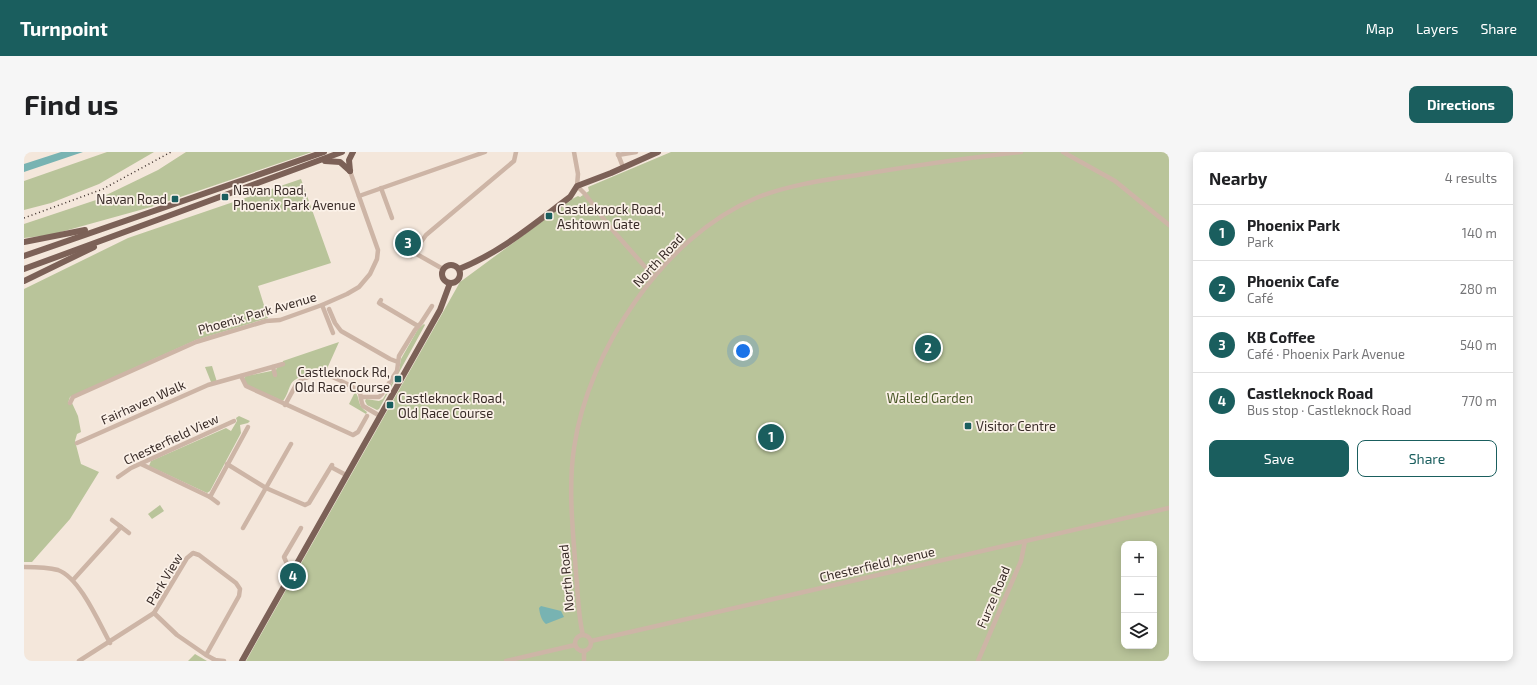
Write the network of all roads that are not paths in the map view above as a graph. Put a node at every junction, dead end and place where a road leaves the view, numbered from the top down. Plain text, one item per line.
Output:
1 (324, 152) edge
2 (342, 152) edge
3 (353, 152) edge
4 (485, 152) edge
5 (516, 152) edge
6 (574, 152) edge
7 (636, 152) edge
8 (658, 152) edge
9 (1021, 152) edge
10 (1063, 152) edge
11 (618, 153) edge
12 (310, 164) junction
13 (623, 167) junction
14 (350, 171) junction
15 (577, 186) junction
16 (381, 188) junction
17 (359, 196) junction
18 (161, 207) junction
19 (392, 218) dead end
20 (151, 222) junction
21 (1169, 225) edge
22 (24, 242) edge
23 (24, 256) edge
24 (24, 269) edge
25 (459, 269) junction
26 (443, 270) junction
27 (654, 277) junction
28 (24, 281) edge
29 (450, 283) junction
30 (381, 300) dead end
31 (322, 305) junction
32 (432, 306) dead end
33 (329, 309) dead end
34 (418, 326) junction
35 (341, 331) junction
36 (398, 362) junction
37 (283, 364) dead end
38 (273, 367) junction
39 (275, 375) dead end
40 (241, 376) junction
41 (360, 397) junction
42 (70, 403) dead end
43 (285, 405) junction
44 (367, 416) dead end
45 (380, 416) junction
46 (234, 421) dead end
47 (248, 427) dead end
48 (79, 435) dead end
49 (291, 444) dead end
50 (141, 464) junction
51 (227, 464) junction
52 (346, 475) junction
53 (118, 477) dead end
54 (266, 488) junction
55 (210, 497) junction
56 (218, 503) dead end
57 (1169, 508) edge
58 (112, 520) dead end
59 (120, 527) junction
60 (243, 528) dead end
61 (301, 528) dead end
62 (129, 533) dead end
63 (1025, 541) junction
64 (24, 567) edge
65 (294, 568) junction
66 (73, 580) junction
67 (154, 614) junction
68 (583, 635) junction
69 (591, 641) junction
70 (110, 643) junction
71 (575, 645) junction
72 (584, 651) junction
73 (206, 655) junction
74 (216, 660) edge
75 (79, 661) edge
76 (224, 661) edge
77 (241, 661) edge
78 (506, 661) edge
79 (584, 661) edge
80 (978, 661) edge

1 - 18 main road
2 - 12 main road
3 - 14 main road
4 - 16 street
5 - 26 street
6 - 15 street
7 - 11 street
8 - 13 main road
9 - 27 street, North Road
10 - 21 street
11 - 13 street
12 - 14 main road
12 - 20 main road
13 - 15 main road
14 - 17 street, Phoenix Park Avenue
15 - 25 main road
15 - 27 street
16 - 17 street
16 - 19 street
17 - 31 street, Phoenix Park Avenue
18 - 22 main road
18 - 23 main road
20 - 24 main road
20 - 28 main road
25 - 26 main road
25 - 29 main road
26 - 29 main road
27 - 68 street, North Road
29 - 45 main road
30 - 34 street
31 - 35 street
31 - 42 street, Phoenix Park Avenue
32 - 34 street
33 - 35 street
34 - 36 street
35 - 36 street
36 - 41 street
37 - 38 street, Fairhaven Walk
38 - 39 street
38 - 40 street, Fairhaven Walk
40 - 43 street
40 - 48 street, Fairhaven Walk
41 - 43 street
41 - 45 street
43 - 44 street
45 - 52 main road
46 - 50 street, Chesterfield View
47 - 51 street
49 - 54 street
50 - 53 street, Chesterfield View
50 - 55 street
51 - 54 street
51 - 55 street
52 - 54 street
52 - 65 main road
54 - 60 street
55 - 56 street
57 - 63 street, Chesterfield Avenue
58 - 59 street
59 - 62 street
59 - 66 street
61 - 65 street
63 - 69 street, Chesterfield Avenue
63 - 80 street, Furze Road
64 - 66 street
65 - 77 main road
66 - 70 street
67 - 70 street
67 - 73 street, Park View
67 - 73 street, Park View
68 - 69 street
68 - 71 street
69 - 72 street
70 - 75 street
71 - 72 street
71 - 78 street
72 - 79 street
73 - 74 street, Park View
74 - 76 street, Park View

